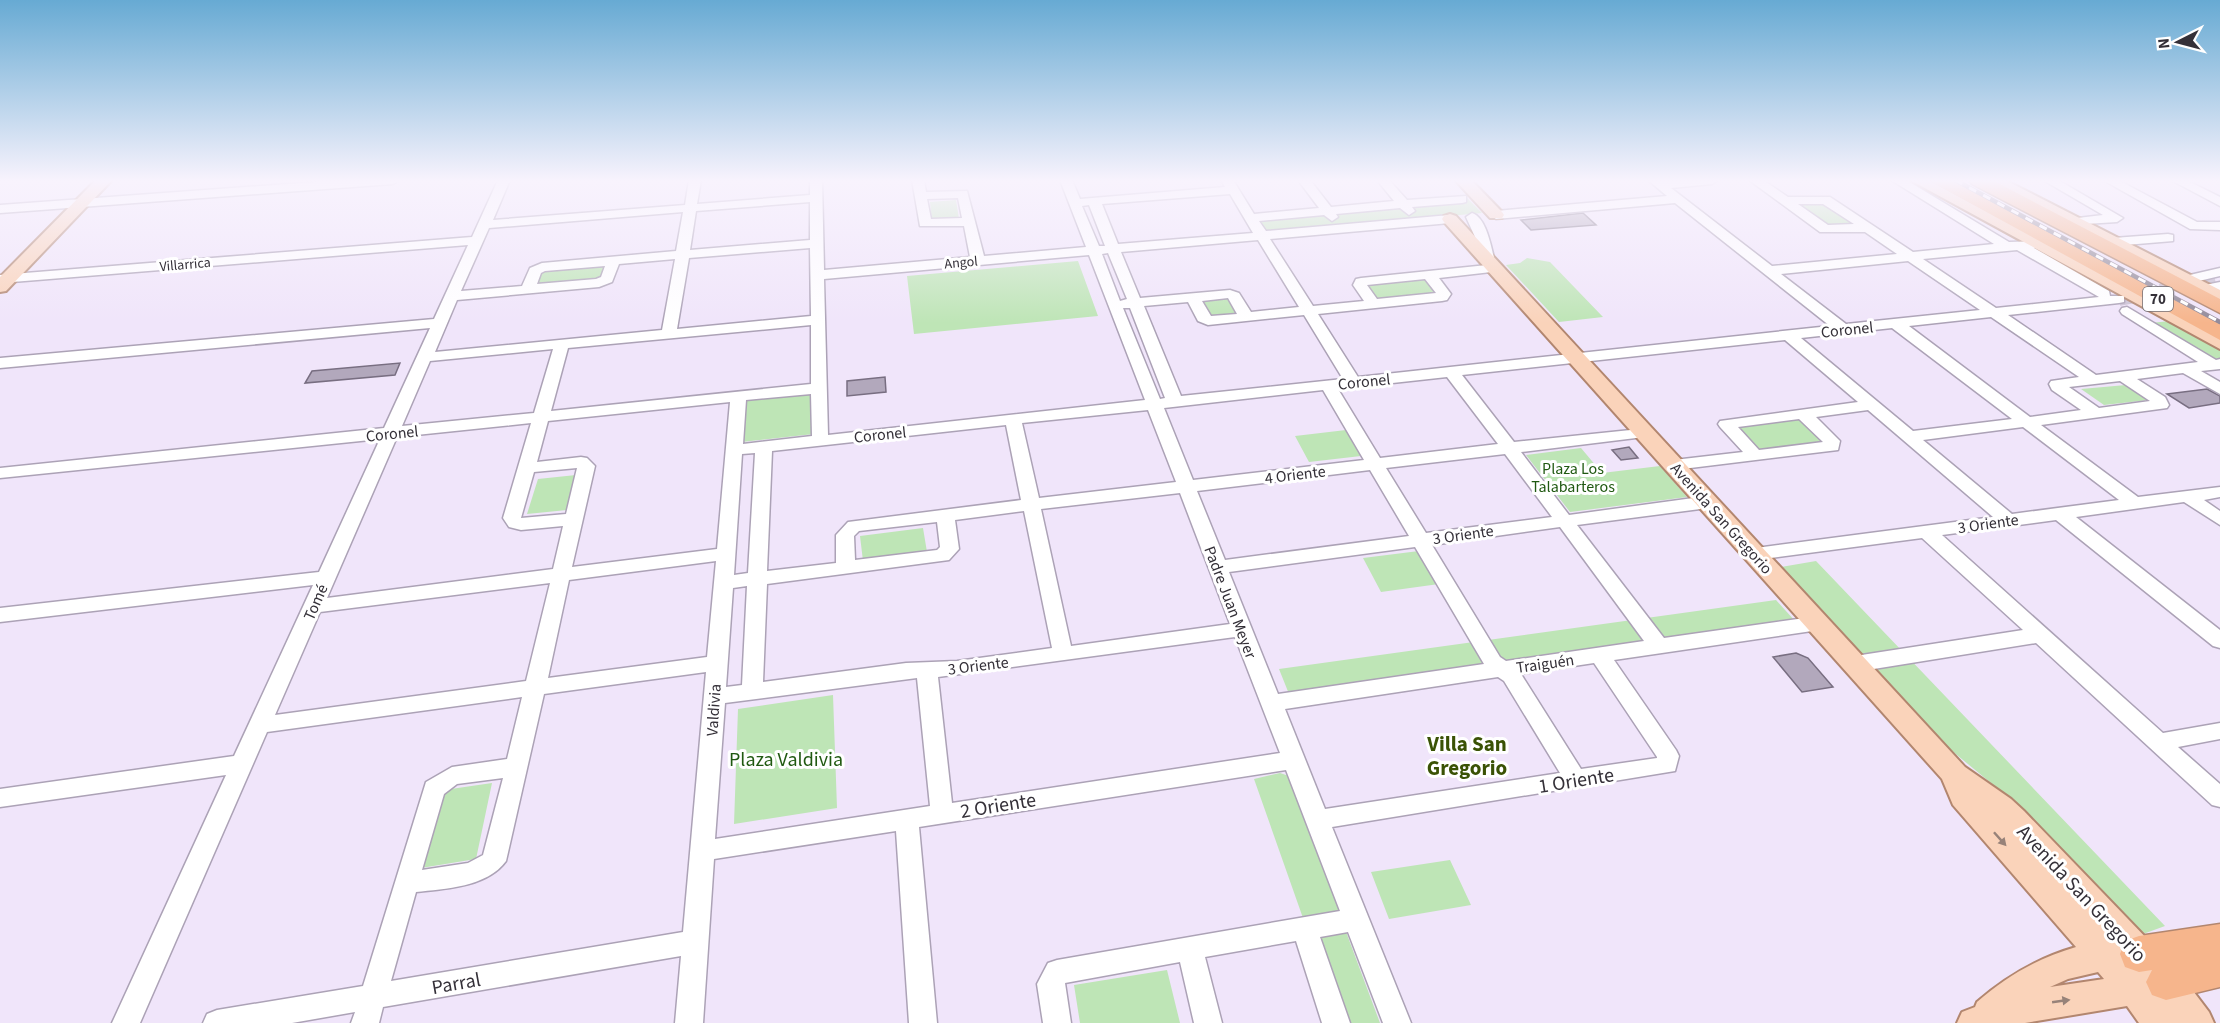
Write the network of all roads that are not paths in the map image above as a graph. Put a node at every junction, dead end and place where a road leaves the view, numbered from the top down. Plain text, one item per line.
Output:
1 (57, 228) edge
2 (483, 228) edge
3 (687, 228) edge
4 (817, 228) edge
5 (970, 228) edge
6 (1085, 228) edge
7 (1105, 228) edge
8 (1256, 228) edge
9 (1354, 228) edge
10 (1462, 228) edge
11 (1474, 228) edge
12 (1713, 228) edge
13 (1825, 228) edge
14 (1868, 228) joint
15 (1987, 228) edge
16 (1993, 228) edge
17 (2025, 228) edge
18 (2069, 228) edge
19 (2085, 228) edge
20 (1340, 229) joint
21 (1262, 236) junction
22 (1475, 238) junction
23 (2168, 238) dead end
24 (478, 240) junction
25 (2114, 242) junction
26 (817, 243) junction
27 (1092, 245) junction
28 (2020, 245) junction
29 (1114, 249) junction
30 (682, 255) junction
31 (977, 255) junction
32 (1910, 256) junction
33 (613, 261) junction
34 (1491, 265) junction
35 (818, 269) junction
36 (1768, 271) junction
37 (2220, 272) edge
38 (1429, 274) junction
39 (2186, 280) junction
40 (3, 281) edge
41 (2212, 288) edge
42 (528, 289) junction
43 (2104, 294) junction
44 (453, 296) junction
45 (1193, 297) junction
46 (2220, 297) edge
47 (2124, 300) junction
48 (1136, 302) junction
49 (2147, 302) junction
50 (1115, 304) junction
51 (1374, 305) junction
52 (2220, 307) edge
53 (1309, 311) junction
54 (1994, 313) junction
55 (1246, 317) junction
56 (818, 320) junction
57 (440, 323) junction
58 (1895, 323) junction
59 (1843, 329) junction
60 (2220, 333) edge
61 (669, 334) junction
62 (1788, 335) junction
63 (2220, 343) edge
64 (562, 344) junction
65 (425, 357) junction
66 (1576, 358) junction
67 (0, 363) edge
68 (2217, 364) edge
69 (2185, 368) junction
70 (1451, 371) junction
71 (2121, 375) junction
72 (2091, 378) junction
73 (1353, 382) junction
74 (1328, 385) junction
75 (819, 388) junction
76 (2220, 389) edge
77 (738, 397) junction
78 (1165, 403) junction
79 (1871, 405) junction
80 (2095, 413) junction
81 (1803, 414) junction
82 (541, 417) junction
83 (1013, 419) junction
84 (2026, 422) junction
85 (1644, 432) junction
86 (391, 433) junction
87 (1908, 436) junction
88 (820, 440) junction
89 (764, 446) junction
90 (1509, 448) junction
91 (734, 450) junction
92 (1755, 455) junction
93 (1376, 464) junction
94 (1674, 465) junction
95 (527, 468) junction
96 (0, 473) edge
97 (1187, 487) junction
98 (2220, 492) edge
99 (2187, 496) junction
100 (1708, 502) junction
101 (2134, 503) junction
102 (1032, 505) junction
103 (2059, 513) junction
104 (945, 516) junction
105 (574, 519) junction
106 (2220, 519) edge
107 (2008, 520) junction
108 (1564, 521) junction
109 (1926, 531) junction
110 (1420, 540) junction
111 (725, 554) junction
112 (1756, 554) junction
113 (1218, 567) junction
114 (846, 568) junction
115 (561, 575) junction
116 (327, 577) junction
117 (758, 579) junction
118 (723, 583) junction
119 (314, 606) junction
120 (0, 615) edge
121 (1819, 623) junction
122 (1242, 629) junction
123 (2040, 635) junction
124 (2220, 641) edge
125 (1659, 646) junction
126 (1063, 654) junction
127 (1599, 655) junction
128 (717, 663) junction
129 (1855, 664) junction
130 (1502, 669) junction
131 (927, 670) junction
132 (535, 688) junction
133 (752, 692) junction
134 (714, 697) junction
135 (1271, 703) junction
136 (260, 725) junction
137 (2220, 731) edge
138 (2158, 742) junction
139 (1294, 760) junction
140 (243, 764) junction
141 (517, 767) junction
142 (1576, 780) junction
143 (0, 798) edge
144 (2220, 798) edge
145 (942, 814) junction
146 (907, 819) junction
147 (1317, 820) junction
148 (702, 851) junction
149 (406, 883) junction
150 (1356, 919) junction
151 (1304, 928) junction
152 (695, 942) junction
153 (1190, 948) junction
154 (2218, 958) edge
155 (2136, 971) junction
156 (373, 997) junction
157 (1978, 1021) edge
158 (126, 1023) edge
159 (217, 1023) edge
160 (365, 1023) edge
161 (689, 1023) edge
162 (923, 1023) edge
163 (1057, 1023) edge
164 (1208, 1023) edge
165 (1336, 1023) edge
166 (1397, 1023) edge
167 (2159, 1023) edge
168 (2197, 1023) edge

1 - 40 main road
2 - 24 street, Tomé
3 - 30 street
4 - 26 street
5 - 31 street
6 - 27 street, Padre Juan Meyer
7 - 29 street, Padre Juan Meyer
8 - 21 street
9 - 20 street, Angol
10 - 22 main road, Avenida San Gregorio
11 - 22 street, Avenida San Gregorio
12 - 36 street
13 - 14 street
14 - 32 street
15 - 28 street
16 - 28 main road
17 - 60 highway, 70
18 - 52 highway, 70
19 - 25 main road
20 - 21 street, Angol
21 - 29 street, Angol
21 - 53 street
22 - 34 main road, Avenida San Gregorio
23 - 25 street
24 - 40 street, Villarrica
24 - 44 street, Tomé
25 - 39 main road
26 - 30 street
26 - 35 street
27 - 29 street, Angol
27 - 31 street, Angol
27 - 50 street, Padre Juan Meyer
28 - 32 street
28 - 43 street
28 - 47 main road
29 - 48 street, Padre Juan Meyer
30 - 33 street
30 - 61 street
31 - 35 street, Angol
32 - 36 street
32 - 54 street
33 - 42 street
33 - 42 street
34 - 38 street
34 - 66 main road, Avenida San Gregorio
35 - 56 street
36 - 59 street
37 - 39 street
38 - 51 street
38 - 51 street
39 - 41 main road
41 - 46 main road
42 - 44 street
43 - 47 street, Coronel
43 - 54 street, Coronel
44 - 57 street, Tomé
45 - 48 street
45 - 55 street
45 - 55 street
47 - 49 main road
47 - 54 street, Coronel
47 - 68 street
48 - 50 street
48 - 78 street, Padre Juan Meyer
49 - 54 street, Coronel
49 - 63 main road
50 - 78 street, Padre Juan Meyer
51 - 53 street
53 - 55 street
53 - 73 street
54 - 58 street, Coronel
54 - 72 street
56 - 61 street
56 - 75 street
57 - 65 street, Tomé
57 - 67 street
58 - 59 street, Coronel
58 - 84 street
59 - 62 street, Coronel
61 - 64 street
62 - 66 street, Coronel
62 - 79 street
64 - 65 street
64 - 82 street
65 - 86 street, Tomé
66 - 70 street, Coronel
66 - 85 main road, Avenida San Gregorio
68 - 69 street
69 - 71 street
69 - 76 street
70 - 73 street, Coronel
70 - 90 street
71 - 72 street
71 - 80 street
72 - 80 street
73 - 74 street, Coronel
74 - 78 street, Coronel
74 - 93 street
75 - 77 street, Coronel
75 - 88 street
77 - 82 street, Coronel
77 - 91 street, Valdivia
78 - 83 street, Coronel
78 - 97 street, Padre Juan Meyer
79 - 81 street
79 - 87 street
80 - 84 street
81 - 92 street
81 - 92 street
82 - 86 street, Coronel
82 - 95 street
83 - 88 street, Coronel
83 - 102 street
84 - 87 street
84 - 101 street
85 - 90 street, 4 Oriente
85 - 94 main road, Avenida San Gregorio
86 - 96 street, Coronel
86 - 116 street, Tomé
87 - 107 street
88 - 89 street, Coronel
89 - 91 street, Coronel
89 - 117 street
90 - 93 street, 4 Oriente
90 - 108 street
91 - 111 street, Valdivia
92 - 94 street
93 - 97 street, 4 Oriente
93 - 110 street
94 - 100 main road, Avenida San Gregorio
95 - 105 street
95 - 105 street
97 - 102 street, 4 Oriente
97 - 113 street, Padre Juan Meyer
98 - 99 street, 3 Oriente
99 - 101 street, 3 Oriente
99 - 106 street
100 - 108 street, 3 Oriente
100 - 112 main road, Avenida San Gregorio
101 - 103 street, 3 Oriente
102 - 104 street, 4 Oriente
102 - 126 street
103 - 107 street, 3 Oriente
103 - 124 street
104 - 114 street, 4 Oriente
104 - 114 street
105 - 115 street
107 - 109 street, 3 Oriente
108 - 110 street, 3 Oriente
108 - 125 street
109 - 112 street, 3 Oriente
109 - 123 street
110 - 113 street, 3 Oriente
110 - 130 street
111 - 115 street
111 - 118 street, Valdivia
112 - 121 main road, Avenida San Gregorio
113 - 122 street, Padre Juan Meyer
114 - 117 street
115 - 119 street
115 - 132 street
116 - 119 street, Tomé
116 - 120 street
117 - 118 street
117 - 133 street
118 - 128 street, Valdivia
119 - 136 street, Tomé
121 - 125 street, Traiguén
121 - 129 main road, Avenida San Gregorio
122 - 126 street, 3 Oriente
122 - 135 street, Padre Juan Meyer
123 - 129 street
123 - 138 street
125 - 127 street, Traiguén
126 - 131 street, 3 Oriente
127 - 130 street, Traiguén
127 - 142 street, 1 Oriente
128 - 132 street
128 - 134 street, Valdivia
129 - 155 main road, Avenida San Gregorio
130 - 135 street, Traiguén
130 - 142 street
131 - 133 street, 3 Oriente
131 - 145 street
132 - 136 street
132 - 141 street
133 - 134 street, 3 Oriente
134 - 148 street, Valdivia
135 - 139 street, Padre Juan Meyer
136 - 140 street, Tomé
137 - 138 street
138 - 144 street
139 - 145 street, 2 Oriente
139 - 147 street, Padre Juan Meyer
140 - 143 street
140 - 158 street, Tomé
141 - 149 street
141 - 149 street
142 - 147 street, 1 Oriente
145 - 146 street, 2 Oriente
146 - 148 street, 2 Oriente
146 - 162 street
147 - 150 street, Padre Juan Meyer
148 - 152 street, Valdivia
149 - 156 street
150 - 151 street
150 - 166 street, Padre Juan Meyer
151 - 153 street
151 - 165 street
152 - 156 street, Parral
152 - 161 street, Valdivia
153 - 163 street
153 - 164 street
154 - 155 highway
157 -> 155 main road
155 - 157 main road
155 - 167 main road, Avenida San Gregorio
155 - 168 main road, Avenida San Gregorio
156 - 159 street, Parral
156 - 160 street

